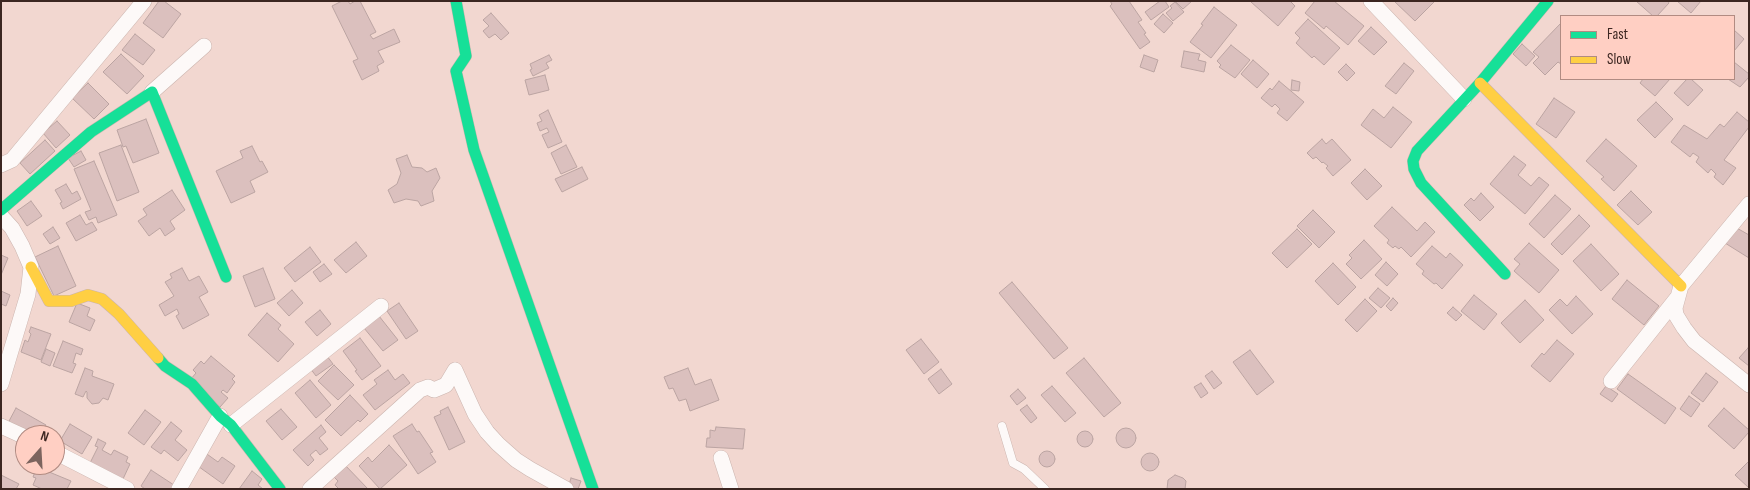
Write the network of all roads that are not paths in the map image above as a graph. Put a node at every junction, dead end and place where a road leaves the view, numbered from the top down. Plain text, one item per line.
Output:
1 (144, 1) edge
2 (456, 1) edge
3 (1371, 1) edge
4 (1548, 1) edge
5 (204, 46) dead end
6 (1480, 83) junction
7 (152, 92) junction
8 (1464, 99) junction
9 (1, 165) edge
10 (1749, 204) edge
11 (1, 210) edge
12 (1, 216) edge
13 (31, 267) junction
14 (1505, 274) dead end
15 (226, 278) dead end
16 (1679, 292) junction
17 (381, 306) dead end
18 (1611, 381) dead end
19 (1, 384) edge
20 (1749, 385) edge
21 (225, 421) junction
22 (1, 426) edge
23 (1002, 426) dead end
24 (15, 432) edge
25 (65, 457) edge
26 (721, 458) dead end
27 (127, 489) edge
28 (179, 489) edge
29 (280, 489) edge
30 (310, 489) edge
31 (566, 489) edge
32 (593, 489) edge
33 (731, 489) edge
34 (1045, 489) edge

1 - 9 street
2 - 32 street
3 - 8 street
4 - 6 street
5 - 7 street
6 - 8 street
6 - 16 street
7 - 11 street
7 - 15 street
8 - 14 street
10 - 16 street
12 - 13 street
13 - 19 street
13 - 21 street
16 - 18 street
16 - 20 street
17 - 21 street
21 - 28 street
21 - 29 street
22 - 24 street
23 - 34 lane
25 - 27 street
26 - 33 street
30 - 31 street

